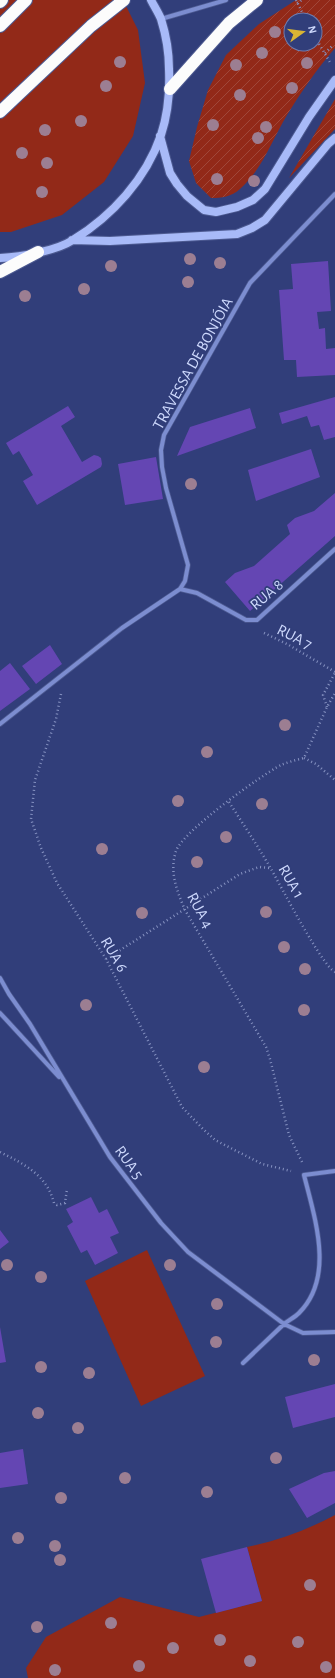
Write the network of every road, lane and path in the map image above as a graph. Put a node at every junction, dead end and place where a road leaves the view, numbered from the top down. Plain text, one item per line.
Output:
1 (26, 0) edge
2 (124, 0) edge
3 (151, 0) edge
4 (226, 0) edge
5 (257, 0) edge
6 (302, 0) edge
7 (296, 2) edge
8 (302, 12) edge
9 (161, 19) junction
10 (0, 26) edge
11 (332, 46) dead end
12 (323, 50) edge
13 (325, 53) junction
14 (332, 65) dead end
15 (335, 80) edge
16 (170, 88) junction
17 (0, 112) edge
18 (160, 136) junction
19 (335, 138) edge
20 (335, 194) edge
21 (72, 240) junction
22 (38, 252) junction
23 (0, 258) edge
24 (0, 272) edge
25 (335, 549) edge
26 (180, 589) junction
27 (246, 620) junction
28 (335, 672) edge
29 (66, 674) junction
30 (335, 693) edge
31 (327, 707) junction
32 (0, 724) edge
33 (304, 758) junction
34 (335, 780) edge
35 (229, 802) junction
36 (270, 868) junction
37 (185, 910) junction
38 (106, 959) junction
39 (335, 972) edge
40 (0, 978) edge
41 (0, 1013) edge
42 (65, 1084) junction
43 (0, 1152) edge
44 (335, 1171) edge
45 (304, 1175) junction
46 (67, 1189) dead end
47 (284, 1324) junction
48 (335, 1332) edge
49 (243, 1363) dead end

1 - 10 highway
2 - 17 highway
3 - 9 main road
4 - 9 street
5 - 16 highway
6 - 7 path
7 - 8 path
9 - 16 main road
11 - 13 path
12 - 13 path
13 - 14 path
15 - 18 main road
16 - 18 main road
18 - 21 main road
19 - 21 main road
20 - 26 street, TRAVESSA DE BONJÓIA
21 - 22 main road
22 - 23 main road
22 - 24 highway
25 - 27 street, RUA 8
26 - 27 street, RUA 8
26 - 29 street
27 - 28 path, RUA 7
28 - 31 path, RUA 7
29 - 32 street
29 - 38 path, RUA 6
30 - 31 path
31 - 33 path
33 - 34 path
33 - 35 path, RUA 4
35 - 36 path, RUA 1
35 - 37 path, RUA 4
36 - 37 path
36 - 39 path, RUA 1
37 - 38 path
37 - 45 path, RUA 4
38 - 45 path, RUA 6
40 - 42 street, RUA 5
41 - 42 street
42 - 47 street, RUA 5
43 - 46 path
44 - 45 street
45 - 47 street
47 - 48 street, RUA 5
47 - 49 street

